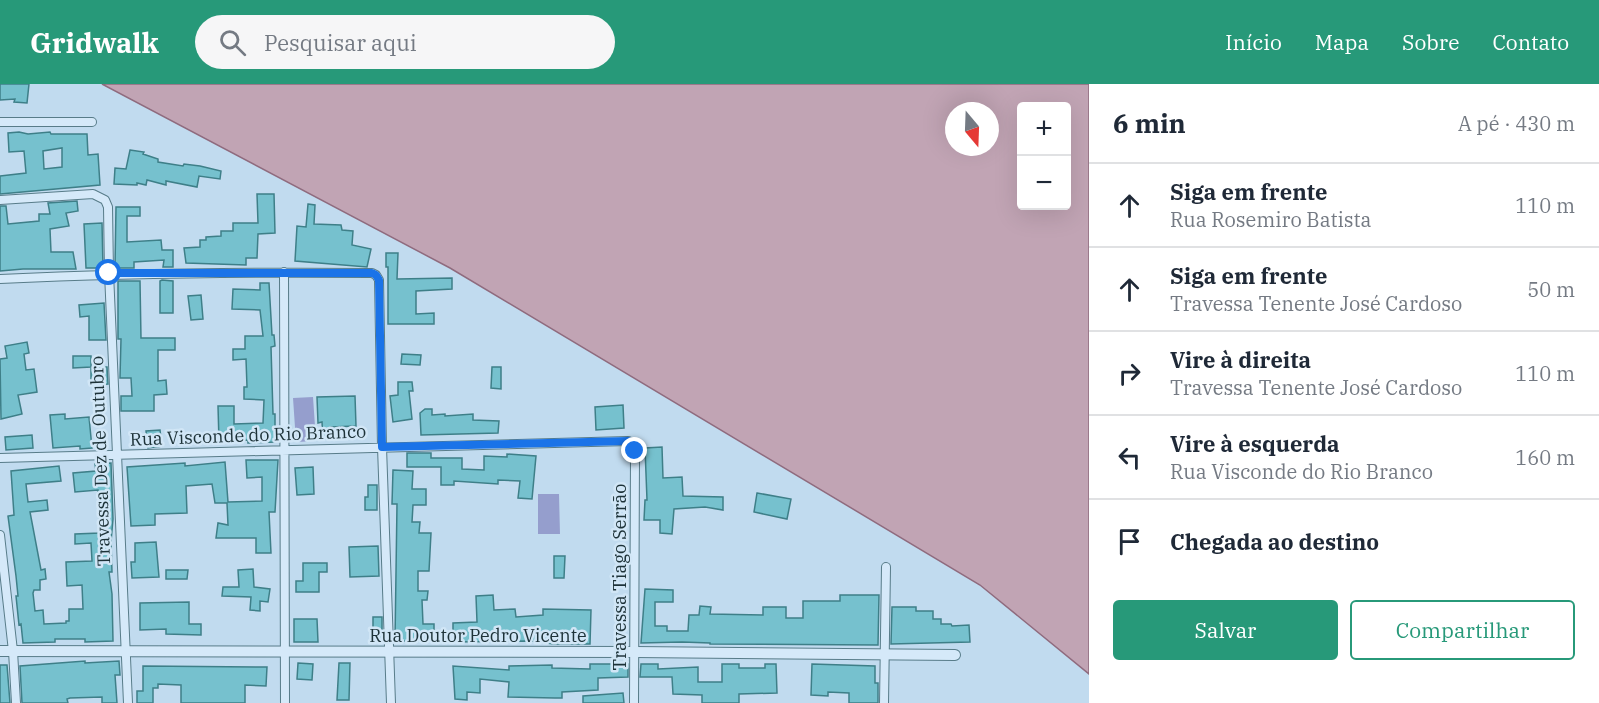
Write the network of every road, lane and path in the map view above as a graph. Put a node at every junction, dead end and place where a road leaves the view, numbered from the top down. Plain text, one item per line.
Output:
1 (0, 122) edge
2 (92, 122) dead end
3 (0, 200) edge
4 (284, 272) junction
5 (109, 273) junction
6 (0, 279) edge
7 (382, 447) junction
8 (635, 451) joint
9 (285, 452) junction
10 (117, 455) junction
11 (0, 458) edge
12 (0, 534) edge
13 (886, 567) dead end
14 (125, 650) junction
15 (0, 651) edge
16 (13, 651) junction
17 (285, 651) junction
18 (390, 651) junction
19 (635, 652) junction
20 (955, 655) dead end
21 (885, 656) junction
22 (16, 703) edge
23 (128, 703) edge
24 (285, 703) edge
25 (391, 703) edge
26 (634, 703) edge
27 (884, 703) edge

1 - 2 street
3 - 5 street, Travessa Dez de Outubro
4 - 5 street
4 - 7 street
4 - 9 street
5 - 6 street
5 - 10 street, Travessa Dez de Outubro
7 - 8 street, Rua Visconde do Rio Branco
7 - 9 street, Rua Visconde do Rio Branco
7 - 18 street
8 - 19 street, Travessa Tiago Serrão
9 - 10 street, Rua Visconde do Rio Branco
9 - 17 street
10 - 11 street, Rua Visconde do Rio Branco
10 - 14 street, Travessa Dez de Outubro
12 - 16 street
13 - 21 street
14 - 16 street, Rua Doutor Pedro Vicente
14 - 17 street, Rua Doutor Pedro Vicente
14 - 23 street, Travessa Dez de Outubro
15 - 16 street, Rua Doutor Pedro Vicente
16 - 22 street
17 - 18 street, Rua Doutor Pedro Vicente
17 - 24 street
18 - 19 street, Rua Doutor Pedro Vicente
18 - 25 street
19 - 21 street, Rua Doutor Pedro Vicente
19 - 26 street, Travessa Tiago Serrão
20 - 21 street, Rua Doutor Pedro Vicente
21 - 27 street

